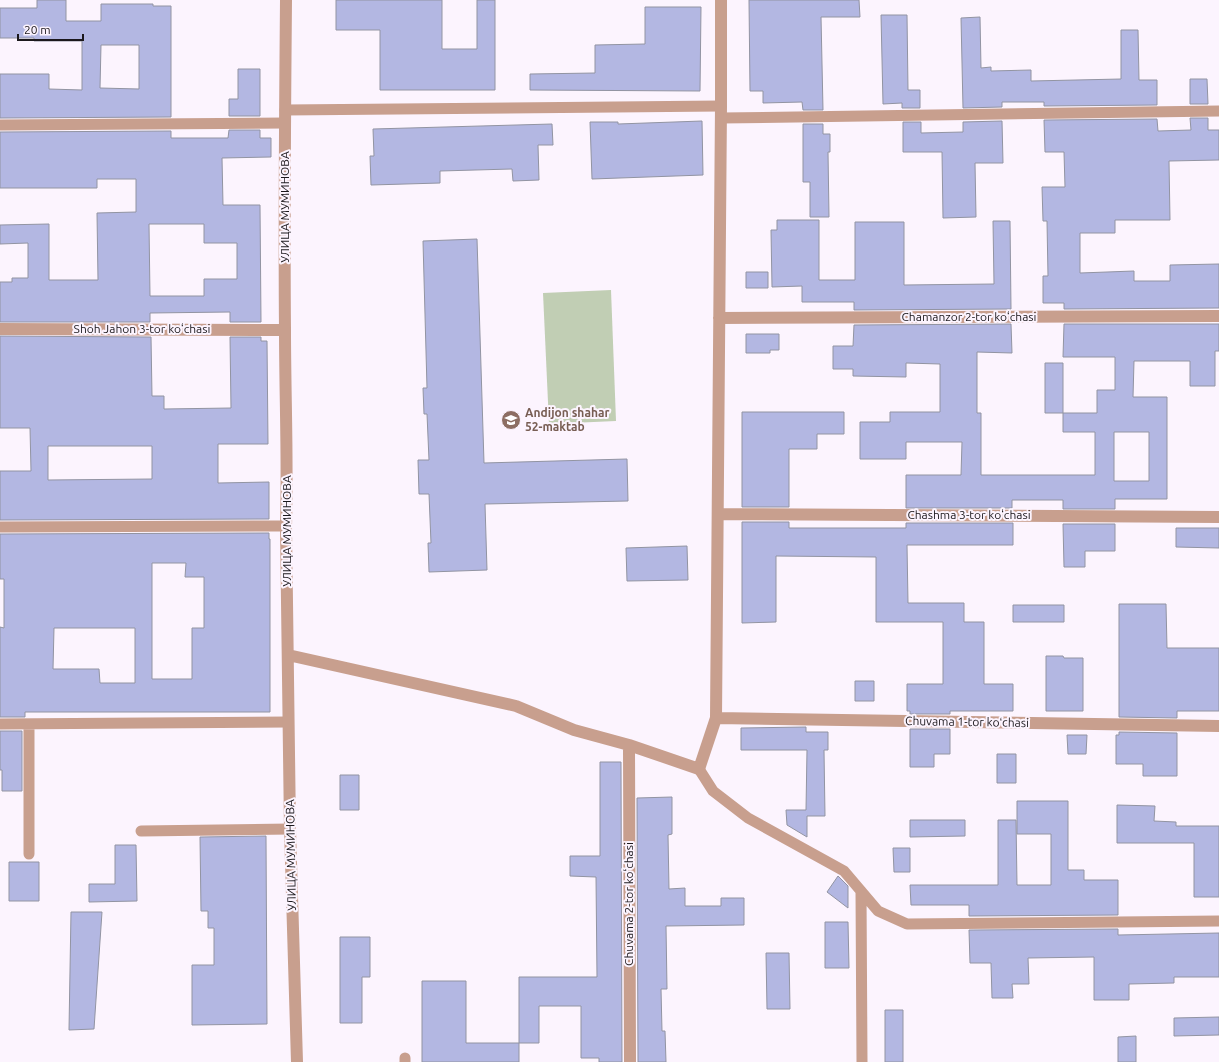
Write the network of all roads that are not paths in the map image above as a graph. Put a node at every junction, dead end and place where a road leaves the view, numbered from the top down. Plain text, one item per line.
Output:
1 (286, 0) edge
2 (721, 0) edge
3 (721, 106) junction
4 (285, 110) junction
5 (1219, 111) edge
6 (721, 118) junction
7 (285, 124) junction
8 (0, 125) edge
9 (1219, 316) edge
10 (719, 318) junction
11 (0, 329) edge
12 (285, 330) junction
13 (718, 514) junction
14 (1219, 517) edge
15 (286, 526) junction
16 (0, 527) edge
17 (288, 655) junction
18 (716, 718) junction
19 (288, 722) junction
20 (0, 724) edge
21 (29, 724) junction
22 (1219, 726) edge
23 (629, 745) junction
24 (699, 769) junction
25 (290, 829) junction
26 (141, 832) dead end
27 (30, 854) dead end
28 (862, 891) junction
29 (1219, 921) edge
30 (297, 1062) edge
31 (630, 1062) edge
32 (862, 1062) edge

1 - 4 street, УЛИЦА МУМИНОВА
2 - 3 street
3 - 4 lane
3 - 6 street
4 - 7 street, УЛИЦА МУМИНОВА
5 - 6 lane
6 - 10 street
7 - 8 lane
7 - 12 street, УЛИЦА МУМИНОВА
9 - 10 street, Chamanzor 2-tor koʻchasi
10 - 13 street
11 - 12 street, Shoh Jahon 3-tor koʻchasi
12 - 15 street, УЛИЦА МУМИНОВА
13 - 14 street, Chashma 3-tor koʻchasi
13 - 18 street
15 - 16 lane
15 - 17 street, УЛИЦА МУМИНОВА
17 - 19 street, УЛИЦА МУМИНОВА
17 - 23 street
18 - 22 street, Chuvama 1-tor koʻchasi
18 - 24 street
19 - 21 lane
19 - 25 street, УЛИЦА МУМИНОВА
20 - 21 lane
21 - 27 lane
23 - 24 street
23 - 31 street, Chuvama 2-tor koʻchasi
24 - 28 lane
25 - 26 lane
25 - 30 street, УЛИЦА МУМИНОВА
28 - 29 lane
28 - 32 lane

